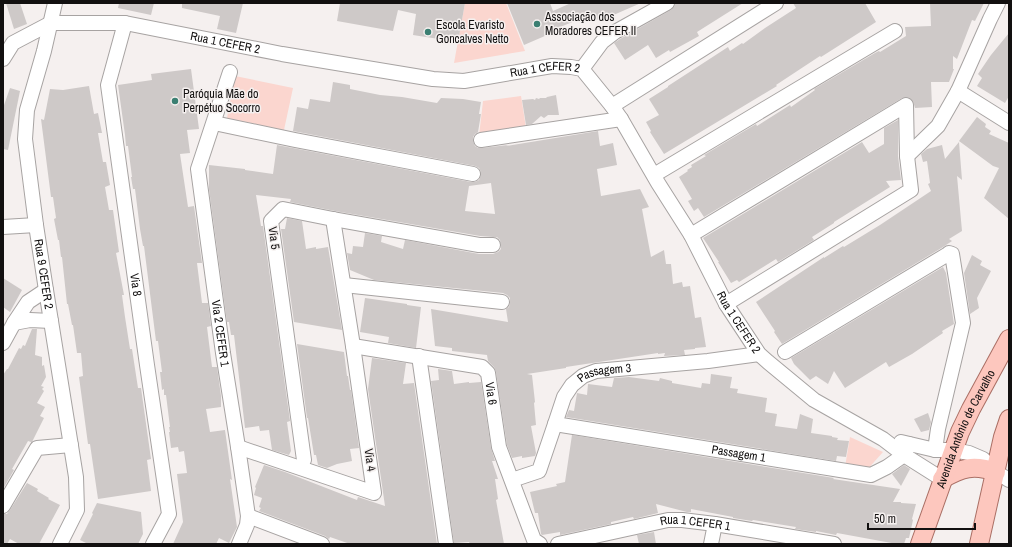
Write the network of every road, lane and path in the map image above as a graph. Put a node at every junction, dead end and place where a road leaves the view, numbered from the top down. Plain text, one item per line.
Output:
1 (55, 3) edge
2 (667, 3) edge
3 (776, 3) edge
4 (998, 3) edge
5 (51, 23) junction
6 (125, 24) junction
7 (895, 31) dead end
8 (8, 39) edge
9 (3, 59) edge
10 (582, 69) junction
11 (230, 72) dead end
12 (958, 91) junction
13 (612, 106) junction
14 (621, 120) junction
15 (214, 123) junction
16 (1009, 123) edge
17 (481, 140) dead end
18 (907, 156) junction
19 (473, 174) dead end
20 (654, 175) junction
21 (333, 219) junction
22 (36, 226) junction
23 (3, 227) edge
24 (691, 235) junction
25 (493, 245) dead end
26 (344, 285) junction
27 (46, 290) junction
28 (502, 302) dead end
29 (726, 304) junction
30 (51, 321) junction
31 (14, 323) junction
32 (1009, 339) edge
33 (3, 343) edge
34 (353, 346) junction
35 (785, 352) dead end
36 (759, 354) junction
37 (419, 356) junction
38 (1009, 419) edge
39 (555, 424) junction
40 (71, 445) junction
41 (238, 447) junction
42 (906, 450) junction
43 (935, 450) junction
44 (953, 450) junction
45 (304, 460) dead end
46 (1002, 476) edge
47 (942, 479) junction
48 (512, 480) junction
49 (3, 506) edge
50 (248, 516) junction
51 (715, 524) junction
52 (777, 539) edge
53 (60, 544) edge
54 (153, 544) edge
55 (238, 544) edge
56 (322, 544) edge
57 (446, 544) edge
58 (540, 544) edge
59 (558, 544) edge
60 (711, 544) edge
61 (834, 544) edge
62 (920, 544) edge
63 (979, 544) edge

1 - 5 street, Rua 9 CEFER 2
2 - 10 street
3 - 13 street
4 - 12 street
5 - 6 street, Rua 1 CEFER 2
5 - 8 street
5 - 22 street, Rua 9 CEFER 2
6 - 10 street, Rua 1 CEFER 2
6 - 54 street, Via 8
7 - 20 street
8 - 9 street
10 - 13 street, Rua 1 CEFER 2
11 - 15 street, Via 2 CEFER 1
12 - 16 street
12 - 18 street
13 - 14 street, Rua 1 CEFER 2
14 - 17 street
14 - 20 street, Rua 1 CEFER 2
15 - 19 street
15 - 41 street, Via 2 CEFER 1
18 - 24 street
18 - 29 street
20 - 24 street, Rua 1 CEFER 2
21 - 25 street, Via 5
21 - 26 street, Via 4
21 - 45 street, Via 5
22 - 23 street
22 - 27 street, Rua 9 CEFER 2
24 - 29 street, Rua 1 CEFER 2
26 - 28 street
26 - 34 street, Via 4
27 - 30 street, Rua 9 CEFER 2
27 - 31 street
29 - 36 street, Rua 1 CEFER 2
30 - 31 street
30 - 40 street, Rua 9 CEFER 2
31 - 33 street
32 - 44 main road, Avenida Antônio de Carvalho
34 - 37 street, Via 6
34 - 41 street, Via 4
35 - 43 street
36 - 39 street, Passagem 3
36 - 42 street, Rua 1 CEFER 2
37 - 48 street, Via 6
37 - 57 street
38 - 46 main road
39 - 42 street, Passagem 1
39 - 48 street, Passagem 3
40 - 49 street
40 - 53 street, Rua 9 CEFER 2
41 - 50 street, Via 2 CEFER 1
42 - 43 street, Rua 1 CEFER 2
42 - 47 street, Rua 1 CEFER 2
43 - 44 street, Rua 1 CEFER 2
44 - 46 street, Rua 1 CEFER 2
44 - 47 main road, Avenida Antônio de Carvalho
46 - 47 main road
46 - 63 main road
47 - 62 main road, Avenida Antônio de Carvalho
48 - 58 street, Via 6
50 - 55 street, Via 2 CEFER 1
50 - 56 street
51 - 52 street, Rua 1 CEFER 1
51 - 59 street, Rua 1 CEFER 1
51 - 60 street
52 - 61 street, Rua 1 CEFER 1

